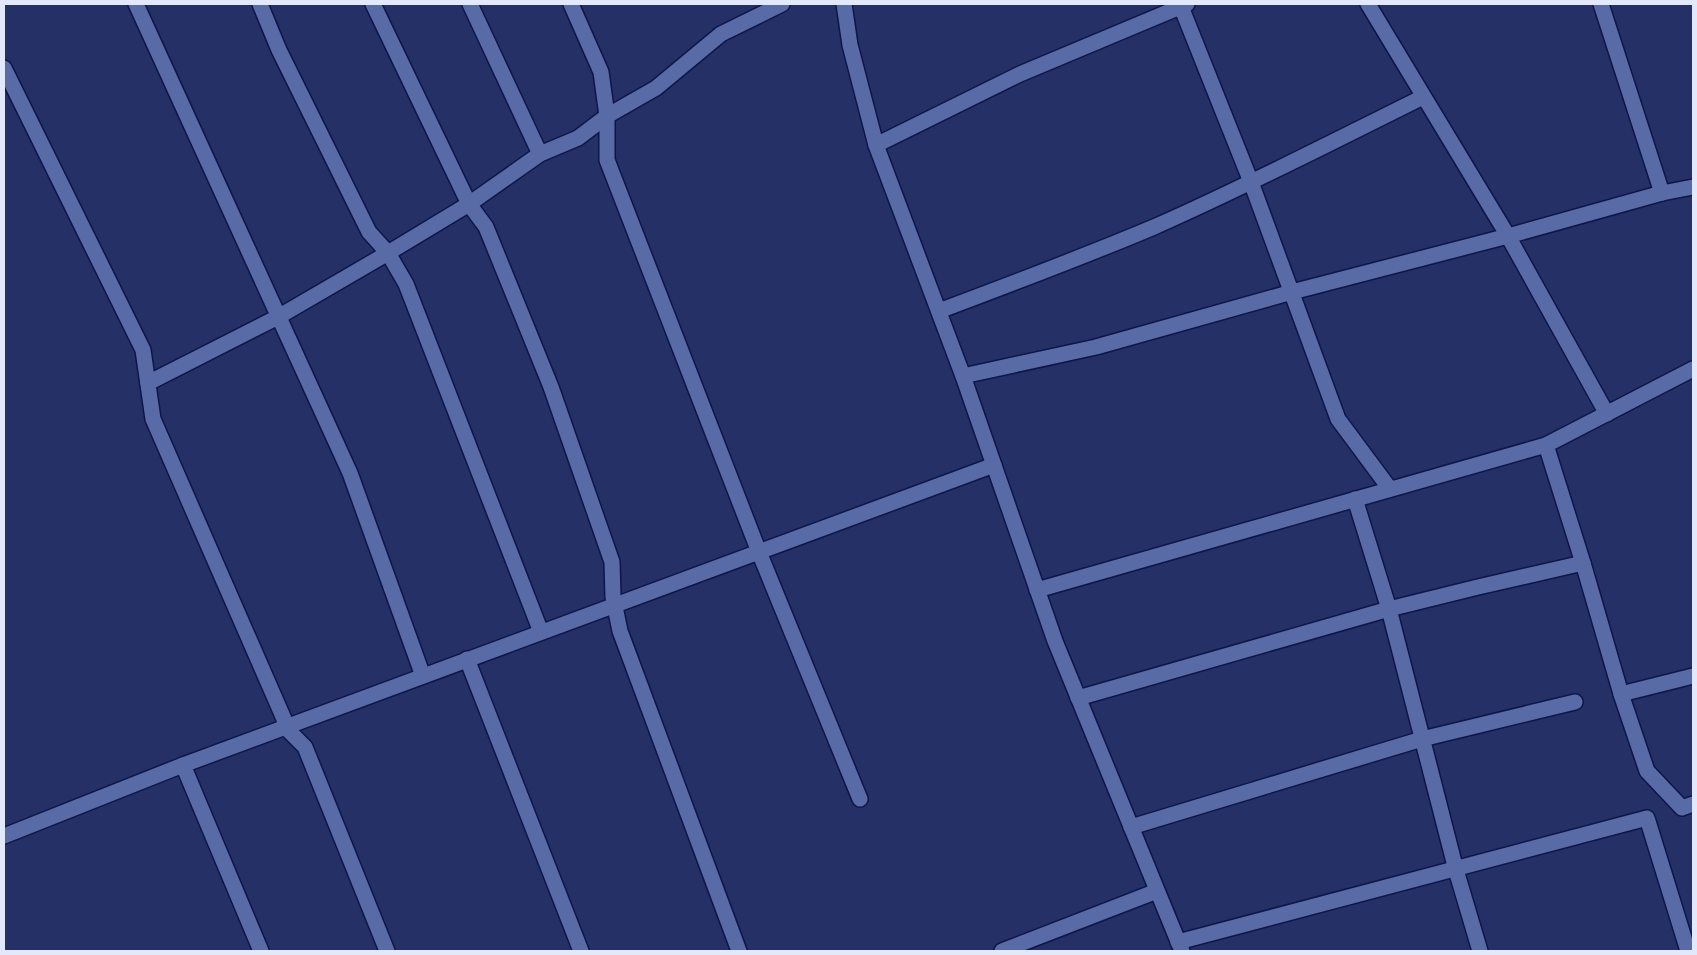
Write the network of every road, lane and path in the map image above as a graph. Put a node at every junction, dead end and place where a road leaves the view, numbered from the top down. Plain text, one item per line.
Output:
1 (136, 4) edge
2 (260, 4) edge
3 (373, 4) edge
4 (470, 4) edge
5 (571, 4) edge
6 (782, 4) edge
7 (844, 4) edge
8 (1368, 4) edge
9 (1601, 4) edge
10 (1183, 5) edge
11 (4, 68) edge
12 (1423, 97) junction
13 (607, 116) junction
14 (876, 145) junction
15 (540, 154) junction
16 (1251, 182) junction
17 (1693, 187) edge
18 (1662, 193) junction
19 (469, 204) junction
20 (1508, 236) junction
21 (388, 253) junction
22 (1292, 292) junction
23 (939, 311) junction
24 (278, 316) junction
25 (1693, 370) edge
26 (964, 376) junction
27 (148, 383) junction
28 (1607, 414) junction
29 (1546, 445) junction
30 (994, 465) junction
31 (1390, 489) junction
32 (1355, 499) junction
33 (759, 552) junction
34 (1584, 563) junction
35 (1037, 590) junction
36 (614, 605) junction
37 (1389, 609) junction
38 (541, 632) junction
39 (467, 659) junction
40 (423, 676) junction
41 (1693, 676) edge
42 (1621, 694) junction
43 (1078, 698) junction
44 (1575, 702) dead end
45 (285, 727) junction
46 (1422, 739) junction
47 (183, 765) junction
48 (860, 800) dead end
49 (1693, 804) edge
50 (1131, 827) junction
51 (4, 836) edge
52 (1456, 870) junction
53 (1157, 891) junction
54 (1180, 946) edge
55 (261, 951) edge
56 (387, 951) edge
57 (580, 951) edge
58 (739, 951) edge
59 (1002, 951) edge
60 (1480, 951) edge
61 (1685, 951) edge

1 - 24 street
2 - 21 street
3 - 19 street
4 - 15 street
5 - 13 street
6 - 13 street
7 - 14 street
8 - 12 street
9 - 18 street
10 - 14 street
10 - 16 street
11 - 27 street
12 - 16 street
12 - 20 street
13 - 15 street
13 - 33 street
14 - 23 street
15 - 19 street
16 - 22 street
16 - 23 street
17 - 18 street
18 - 20 street
19 - 21 street
19 - 36 street
20 - 22 street
20 - 28 street
21 - 24 street
21 - 38 street
22 - 26 street
22 - 31 street
23 - 26 street
24 - 27 street
24 - 40 street
25 - 28 street
26 - 30 street
27 - 45 street
28 - 29 street
29 - 31 street
29 - 34 street
30 - 33 street
30 - 35 street
31 - 32 street
32 - 35 street
32 - 37 street
33 - 36 street
33 - 48 street
34 - 37 street
34 - 42 street
35 - 43 street
36 - 38 street
36 - 58 street
37 - 43 street
37 - 46 street
38 - 39 street
39 - 40 street
39 - 57 street
40 - 45 street
41 - 42 street
42 - 49 street
43 - 50 street
44 - 46 street
45 - 47 street
45 - 56 street
46 - 50 street
46 - 52 street
47 - 51 street
47 - 55 street
50 - 53 street
52 - 54 street
52 - 60 street
52 - 61 street
53 - 54 street
53 - 59 street

